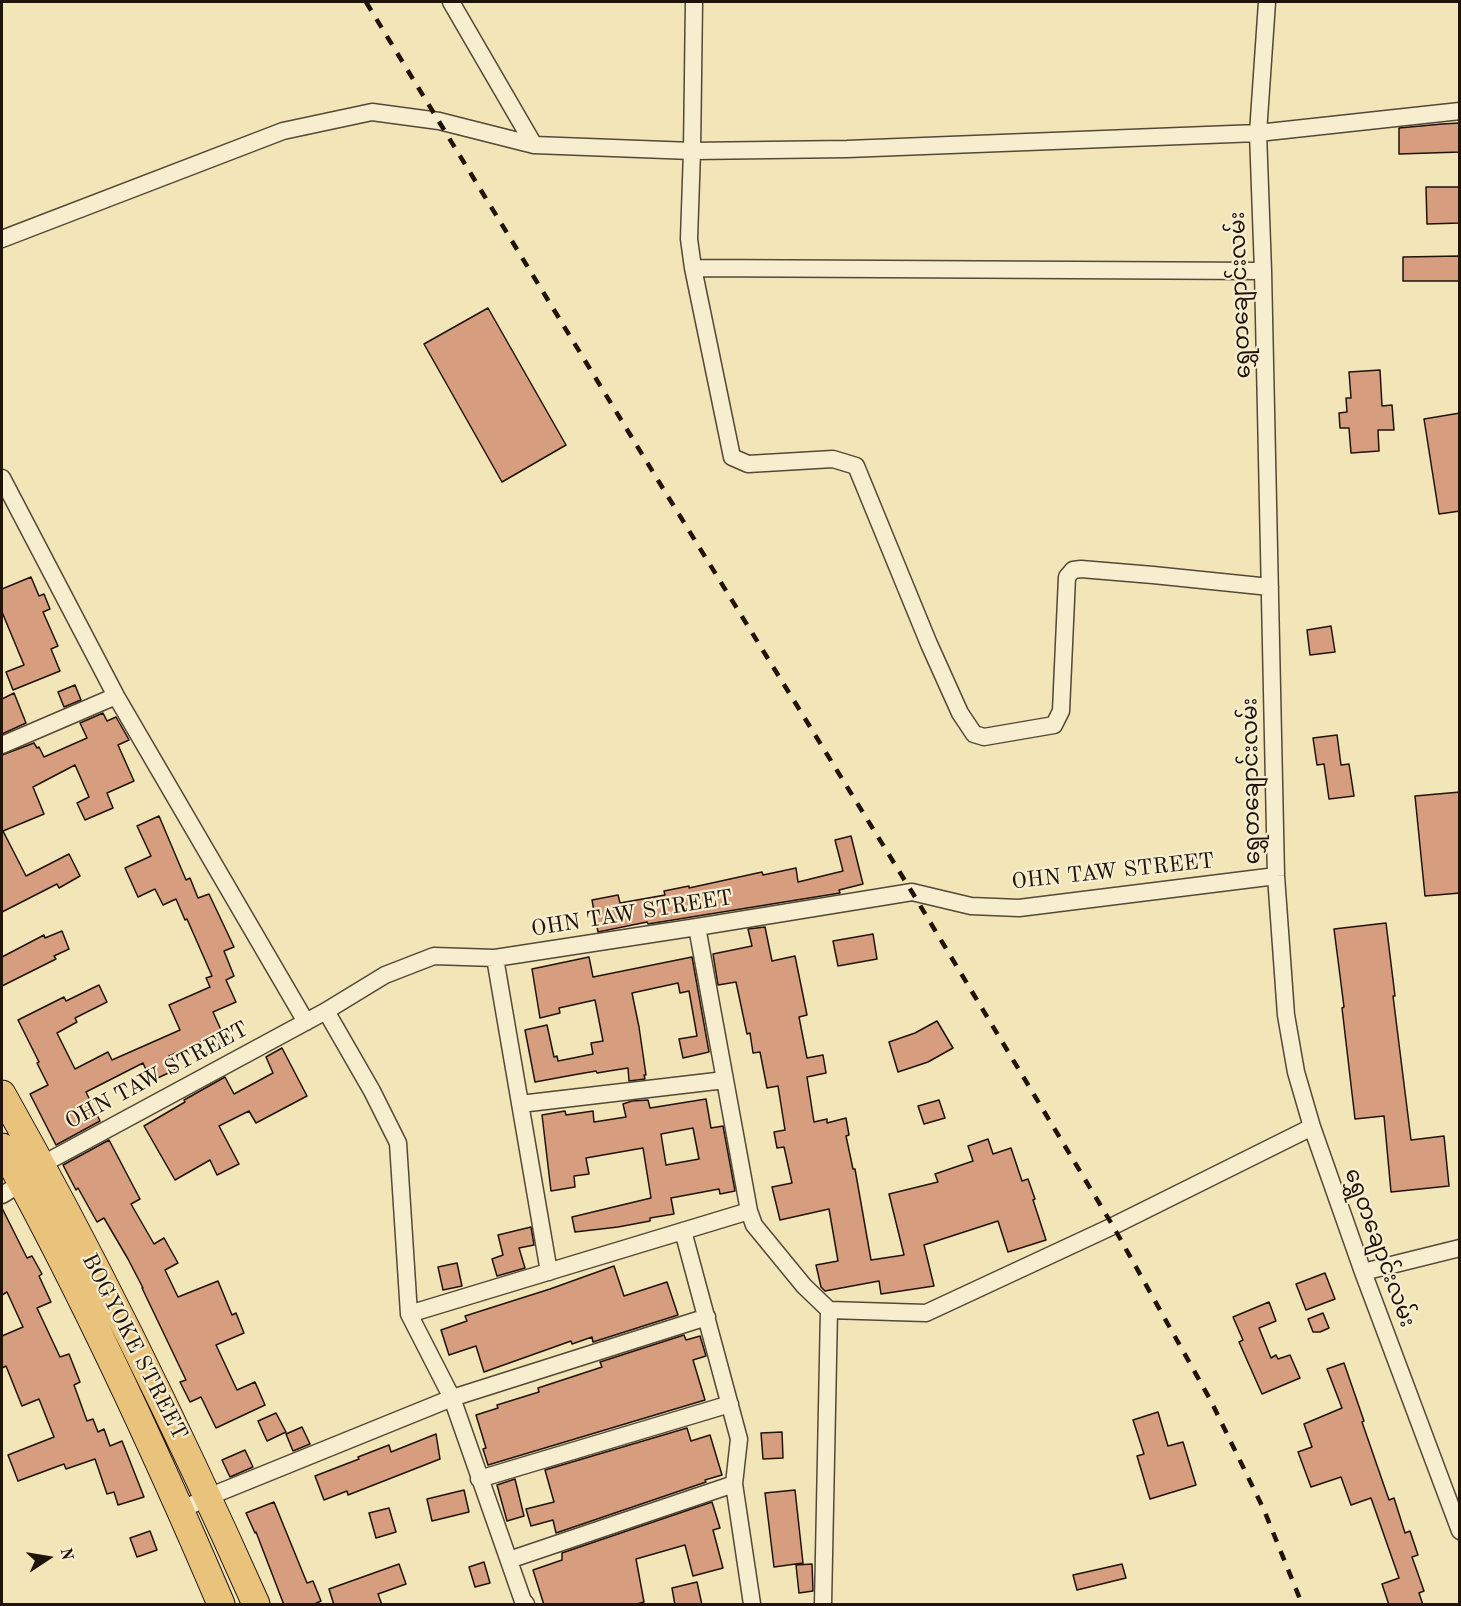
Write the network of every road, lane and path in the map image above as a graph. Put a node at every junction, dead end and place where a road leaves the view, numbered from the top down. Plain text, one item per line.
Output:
1 (451, 2) edge
2 (694, 2) edge
3 (1267, 2) edge
4 (1460, 111) edge
5 (1258, 133) junction
6 (534, 145) junction
7 (692, 151) junction
8 (2, 239) edge
9 (693, 268) junction
10 (1263, 271) junction
11 (2, 478) edge
12 (1270, 587) junction
13 (116, 696) junction
14 (2, 745) edge
15 (1276, 876) junction
16 (697, 927) junction
17 (495, 958) junction
18 (326, 1011) junction
19 (306, 1022) junction
20 (725, 1080) junction
21 (2, 1094) edge
22 (520, 1104) junction
23 (1311, 1127) junction
24 (2, 1147) edge
25 (41, 1165) junction
26 (12, 1189) edge
27 (749, 1211) junction
28 (683, 1231) junction
29 (1460, 1248) edge
30 (549, 1272) junction
31 (1363, 1272) junction
32 (829, 1310) junction
33 (409, 1314) junction
34 (707, 1317) junction
35 (452, 1398) junction
36 (729, 1404) junction
37 (480, 1479) junction
38 (734, 1484) junction
39 (208, 1497) junction
40 (181, 1510) junction
41 (1460, 1531) edge
42 (509, 1560) junction
43 (221, 1605) edge
44 (255, 1605) edge
45 (526, 1605) edge
46 (752, 1605) edge
47 (823, 1605) edge

1 - 6 street
2 - 7 street
3 - 5 street, ရွှေတချောင်းလမ်း
4 - 5 street
5 - 7 street
5 - 10 street, ရွှေတချောင်းလမ်း
6 - 7 street
6 - 8 street
7 - 9 street
9 - 10 street
9 - 12 street
10 - 12 street, ရွှေတချောင်းလမ်း
11 - 13 street
12 - 15 street, ရွှေတချောင်းလမ်း
13 - 14 street
13 - 19 street
15 - 16 street, OHN TAW STREET
15 - 23 street, ရွှေတချောင်းလမ်း
16 - 17 street, OHN TAW STREET
16 - 20 street
17 - 18 street, OHN TAW STREET
17 - 22 street
18 - 19 street, OHN TAW STREET
18 - 33 street
19 - 25 street, OHN TAW STREET
20 - 22 street
20 - 27 street
21 - 25 main road, BOGYOKE STREET
22 - 30 street
23 - 31 street, ရွှေတချောင်းလမ်း
23 - 32 street
24 - 26 main road, BOGYOKE STREET
25 - 39 main road, BOGYOKE STREET
26 - 40 main road, BOGYOKE STREET
27 - 28 street
27 - 32 street
28 - 30 street
28 - 34 street
29 - 31 street
30 - 33 street
31 - 41 street, ရွှေတချောင်းလမ်း
32 - 47 street
33 - 35 street
34 - 35 street
34 - 36 street
35 - 37 street
35 - 39 street
36 - 37 street
36 - 38 street
37 - 42 street
38 - 42 street
38 - 46 street
39 - 40 street
39 - 44 main road, BOGYOKE STREET
40 - 43 main road, BOGYOKE STREET
42 - 45 street

